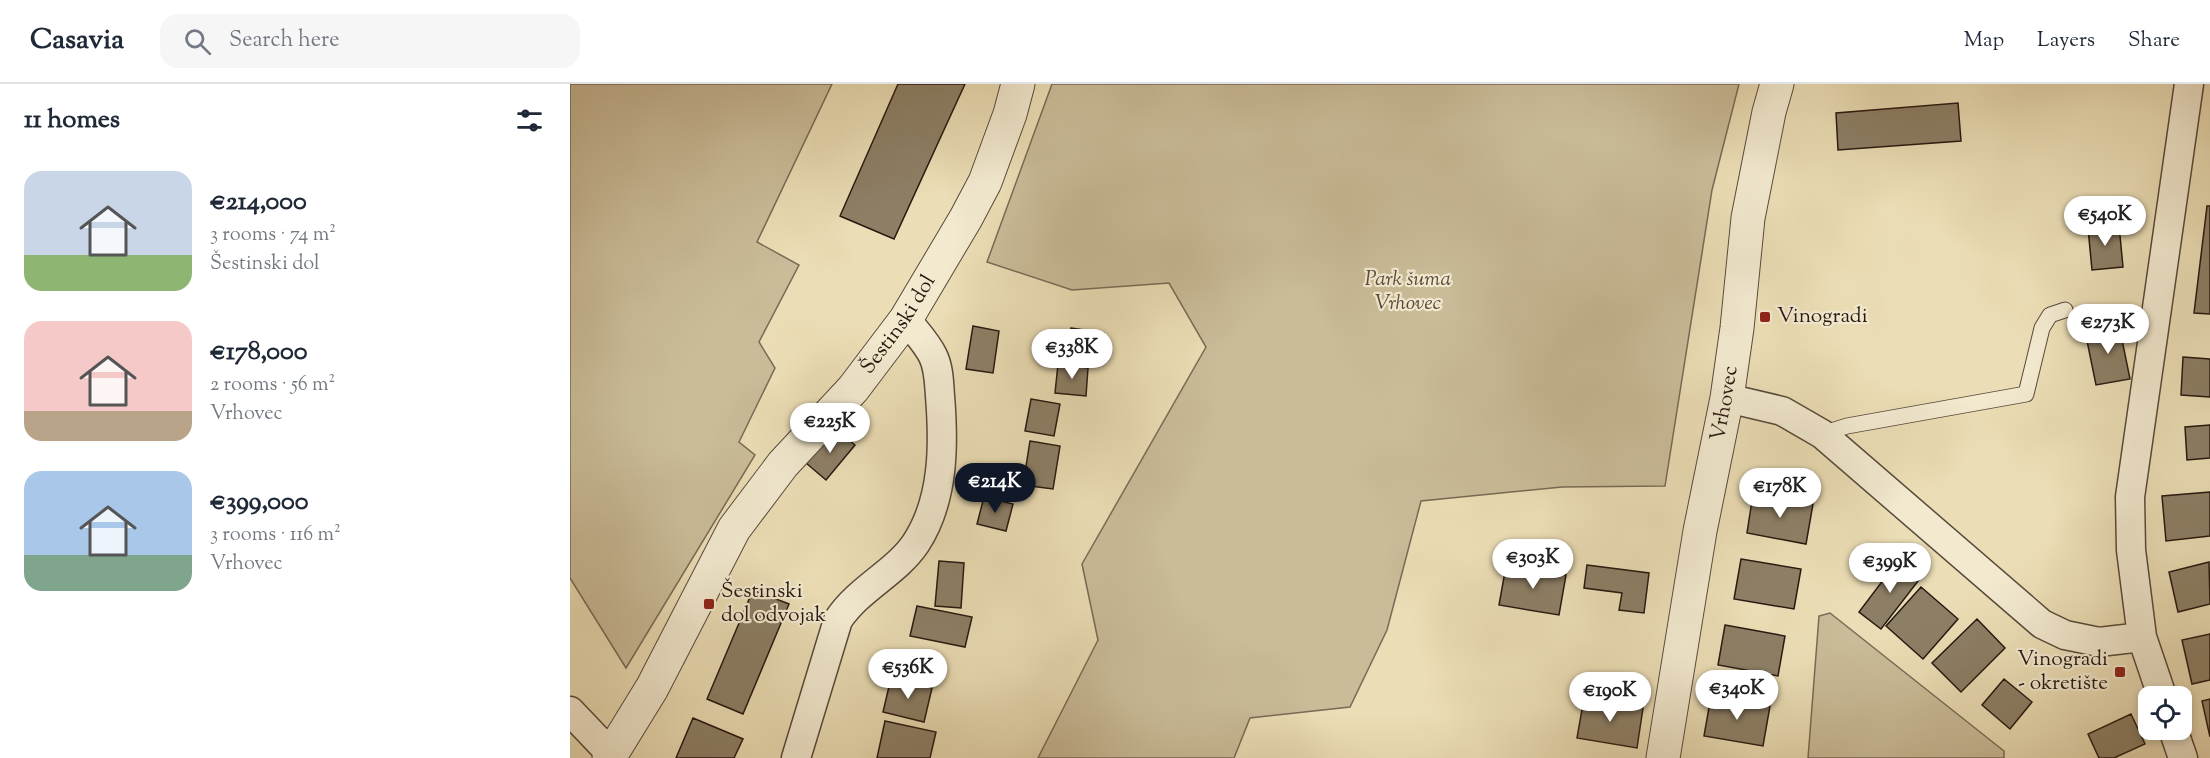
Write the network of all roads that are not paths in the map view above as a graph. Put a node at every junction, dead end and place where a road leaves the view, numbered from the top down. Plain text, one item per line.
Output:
1 (1018, 84) edge
2 (1777, 84) edge
3 (2188, 84) edge
4 (2065, 309) dead end
5 (906, 319) junction
6 (1726, 398) junction
7 (1822, 434) junction
8 (2142, 637) junction
9 (2159, 686) edge
10 (570, 711) edge
11 (2177, 740) edge
12 (610, 756) edge
13 (796, 758) edge
14 (1663, 758) edge
15 (2183, 758) edge

1 - 5 street, Šestinski dol
2 - 6 street, Vrhovec
3 - 8 street
4 - 7 lane
5 - 12 street, Šestinski dol
5 - 13 street
6 - 7 street
6 - 14 street, Vrhovec
7 - 8 street
8 - 9 street
10 - 12 street
11 - 15 street

